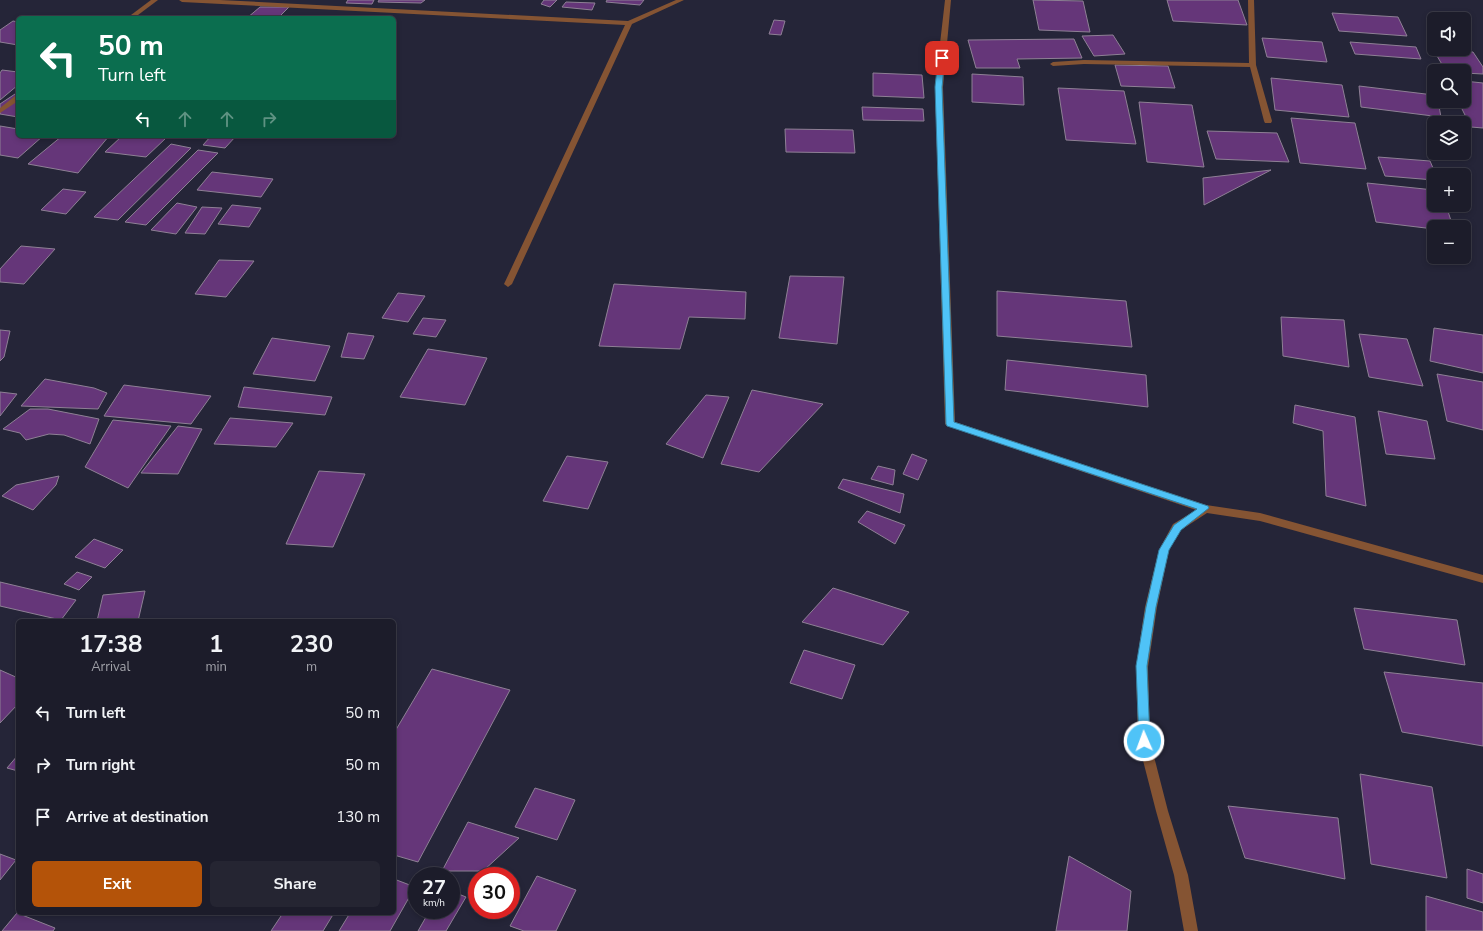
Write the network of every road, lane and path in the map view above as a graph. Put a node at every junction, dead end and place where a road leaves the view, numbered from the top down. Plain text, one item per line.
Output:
1 (156, 0) edge
2 (182, 0) edge
3 (681, 0) edge
4 (948, 0) edge
5 (1251, 0) edge
6 (133, 16) edge
7 (629, 23) junction
8 (1053, 64) dead end
9 (1253, 65) junction
10 (16, 99) edge
11 (0, 111) edge
12 (1268, 121) dead end
13 (508, 284) dead end
14 (1205, 508) junction
15 (1483, 579) edge
16 (1191, 931) edge

1 - 6 street
2 - 7 street
3 - 7 street
4 - 14 street
5 - 9 street
7 - 13 street
8 - 9 street
9 - 12 street
10 - 11 street
14 - 15 street
14 - 16 street

